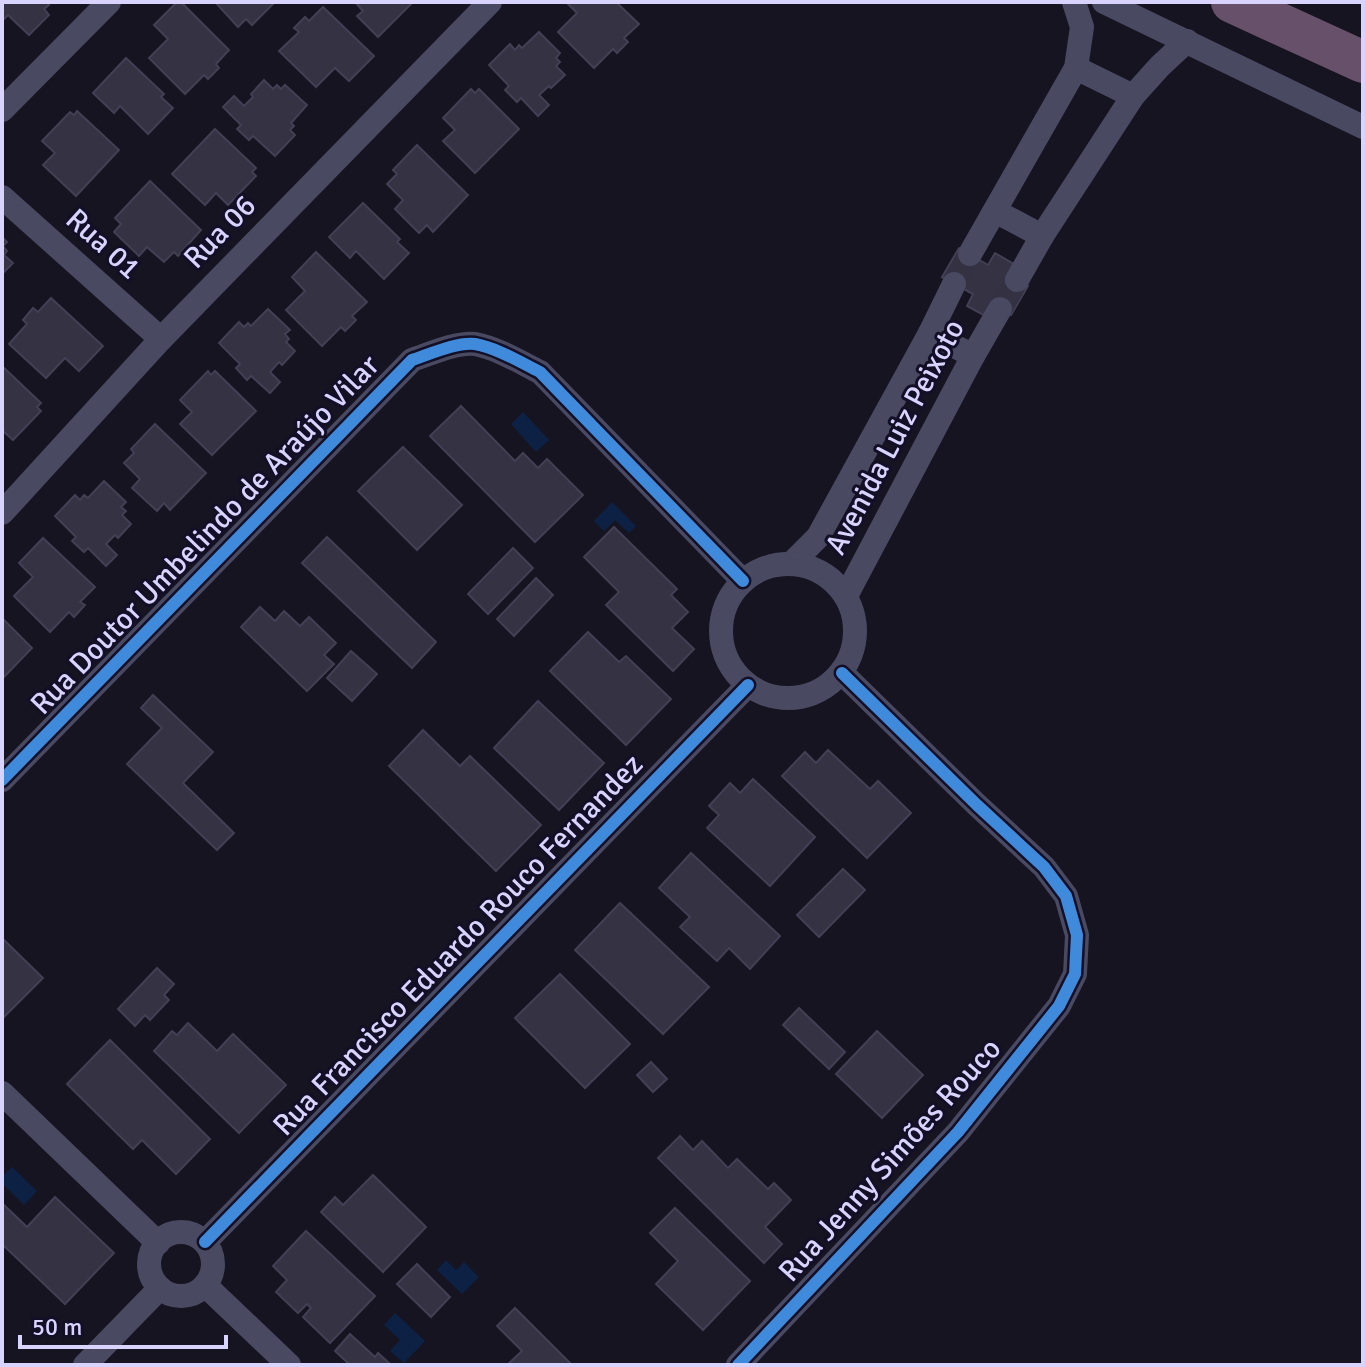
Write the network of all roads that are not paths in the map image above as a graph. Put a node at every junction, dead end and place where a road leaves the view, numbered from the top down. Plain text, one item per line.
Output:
1 (109, 2) edge
2 (490, 2) edge
3 (1074, 2) edge
4 (1104, 2) edge
5 (1232, 2) edge
6 (1187, 41) junction
7 (1363, 62) edge
8 (1076, 68) junction
9 (1133, 96) junction
10 (2, 110) edge
11 (1363, 127) edge
12 (2, 197) edge
13 (995, 211) junction
14 (1042, 236) junction
15 (970, 254) tunnel mouth
16 (1017, 280) tunnel mouth
17 (954, 284) tunnel mouth
18 (1000, 309) tunnel mouth
19 (930, 333) junction
20 (161, 339) junction
21 (973, 356) junction
22 (2, 513) edge
23 (792, 563) junction
24 (743, 581) junction
25 (846, 596) junction
26 (842, 673) junction
27 (748, 685) junction
28 (2, 780) edge
29 (2, 1093) edge
30 (205, 1242) junction
31 (158, 1243) junction
32 (205, 1285) junction
33 (160, 1288) junction
34 (85, 1365) edge
35 (289, 1365) edge
36 (738, 1365) edge

1 - 10 street
2 - 20 street, Rua 06
3 - 8 street
4 - 6 street
5 - 7 highway
6 - 9 street
6 - 11 street
8 - 9 street
8 - 13 street
9 - 14 street
12 - 20 street, Rua 01
13 - 14 street
13 - 15 street
14 - 16 street
17 - 19 street, Avenida Luiz Peixoto
18 - 21 street, Avenida Luiz Peixoto
19 - 21 street
19 - 23 street, Avenida Luiz Peixoto
20 - 22 street, Rua 06
21 - 25 street, Avenida Luiz Peixoto
23 - 24 street, Avenida Luiz Peixoto
23 - 25 street, Avenida Luiz Peixoto
24 - 27 street
24 - 28 street, Rua Doutor Umbelindo de Araújo Vilar
25 - 26 street, Avenida Luiz Peixoto
26 - 27 street
26 - 36 street, Rua Jenny Simões Rouco
27 - 30 street, Rua Francisco Eduardo Rouco Fernandez
29 - 31 street
30 - 31 street
30 - 32 street
31 - 33 street
32 - 33 street
32 - 35 street
33 - 34 street

